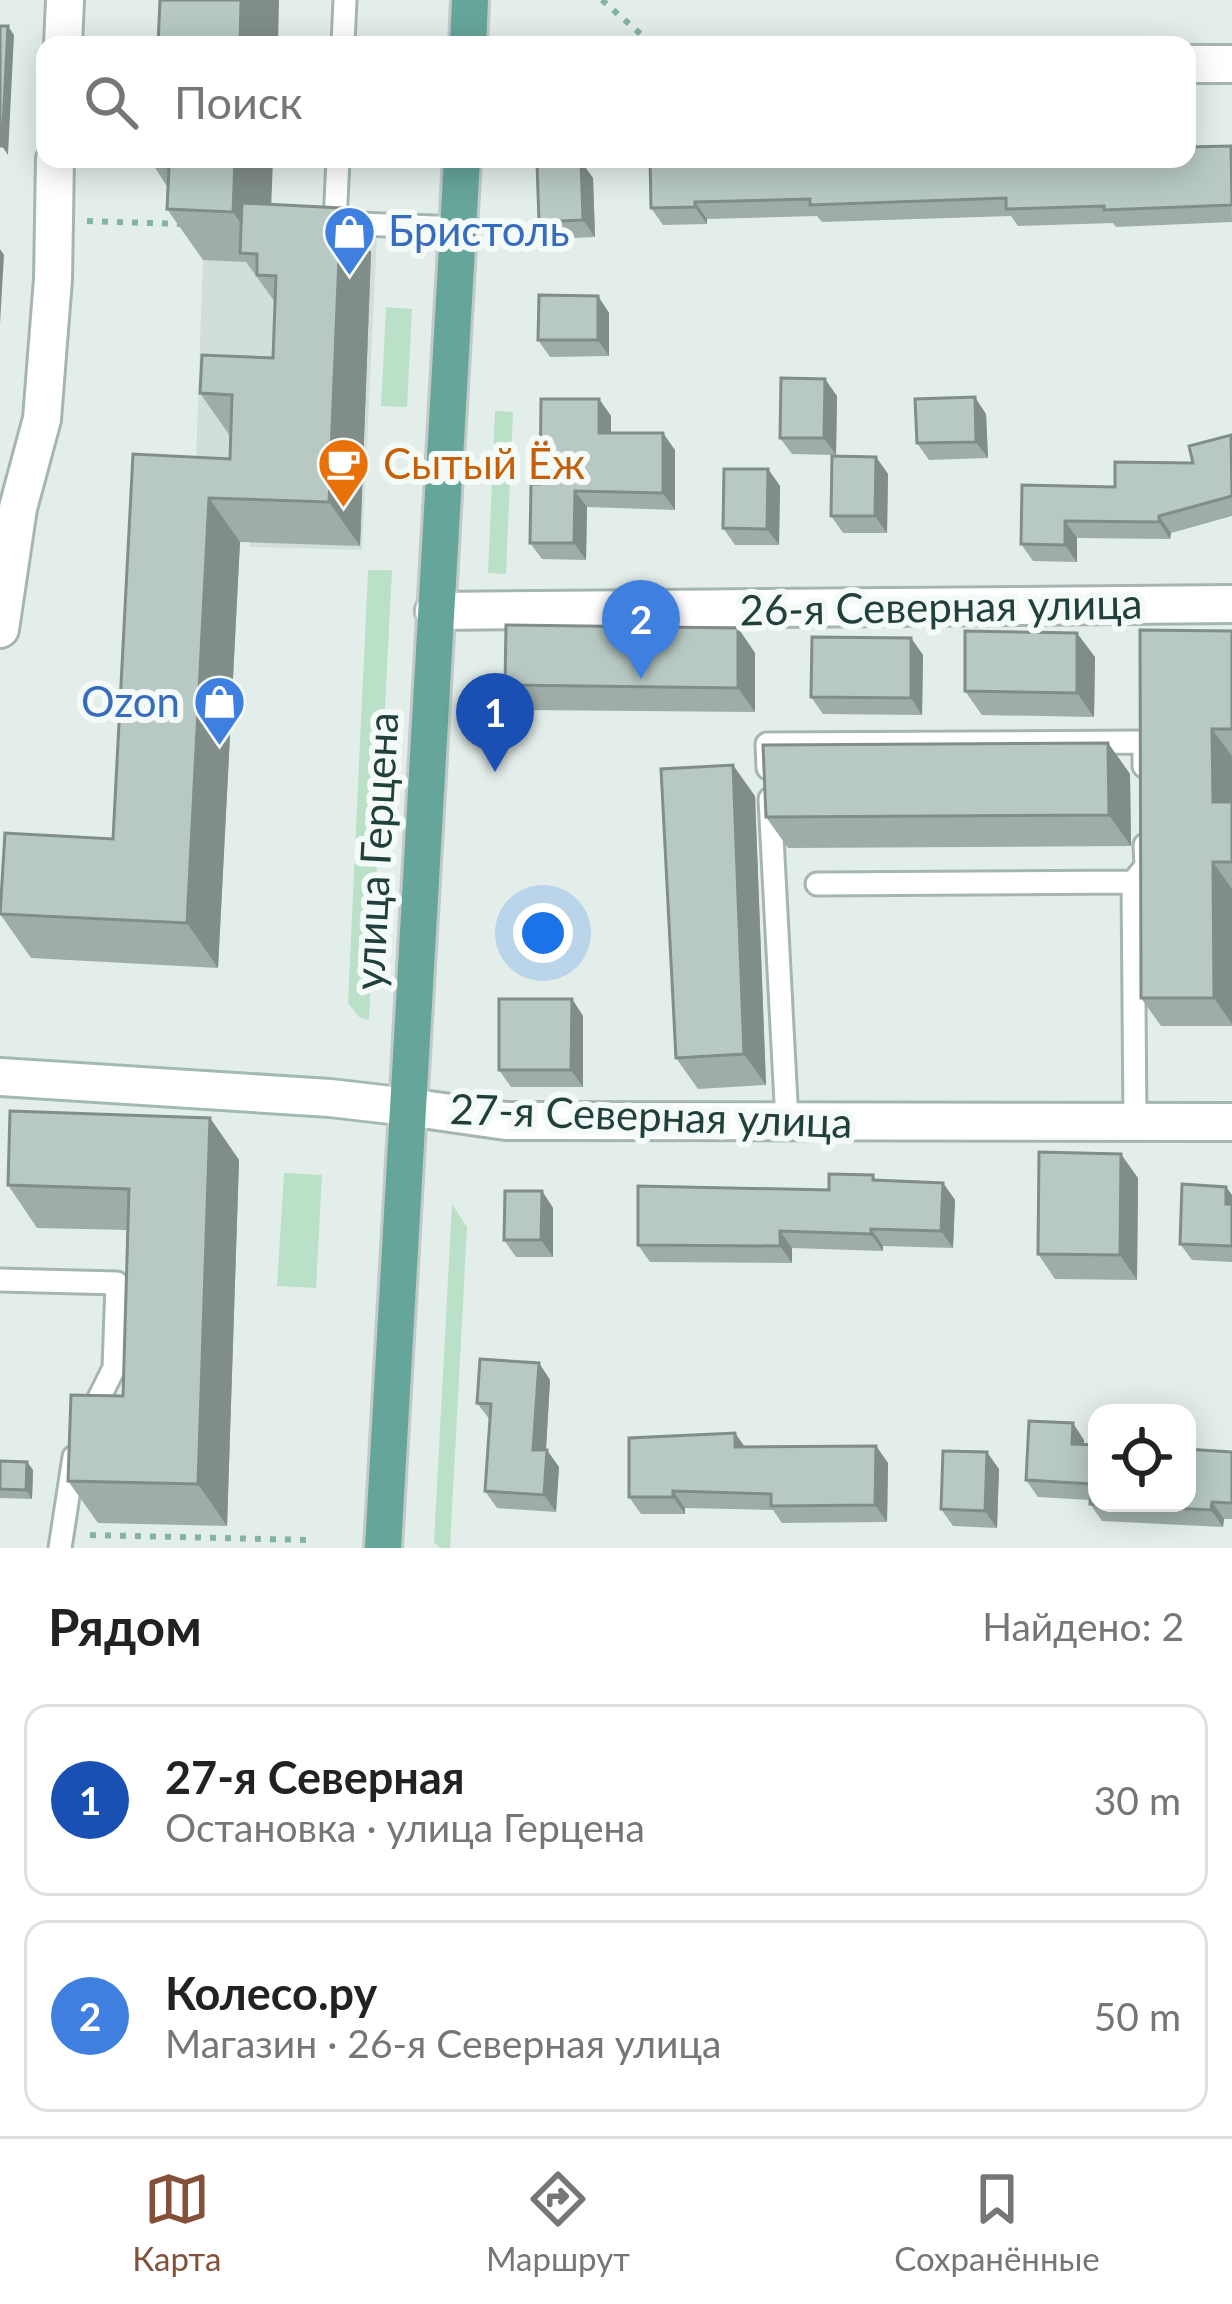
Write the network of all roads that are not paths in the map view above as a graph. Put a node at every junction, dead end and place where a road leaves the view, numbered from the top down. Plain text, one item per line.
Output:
1 (65, 0) edge
2 (345, 0) edge
3 (470, 0) edge
4 (63, 36) edge
5 (343, 36) edge
6 (468, 36) edge
7 (1196, 64) edge
8 (1232, 64) edge
9 (55, 168) edge
10 (338, 168) edge
11 (462, 168) edge
12 (459, 228) junction
13 (1232, 604) edge
14 (434, 611) junction
15 (0, 629) edge
16 (1144, 783) edge
17 (1145, 824) edge
18 (1133, 882) junction
19 (817, 884) dead end
20 (0, 1077) edge
21 (408, 1107) junction
22 (787, 1122) junction
23 (1232, 1123) edge
24 (1135, 1124) junction
25 (0, 1280) edge
26 (61, 1541) edge
27 (383, 1548) edge

1 - 4 street
2 - 5 lane
3 - 6 main road
7 - 8 street
9 - 15 street
10 - 12 lane
11 - 12 main road, улица Герцена
12 - 14 main road, улица Герцена
13 - 14 street, 26-я Северная улица
14 - 21 main road, улица Герцена
16 - 22 lane
17 - 18 lane
18 - 19 lane
18 - 24 lane
20 - 21 street, 27-я Северная улица
21 - 22 street, 27-я Северная улица
21 - 27 main road, улица Герцена
22 - 24 street, 27-я Северная улица
23 - 24 street, 27-я Северная улица
25 - 26 lane

